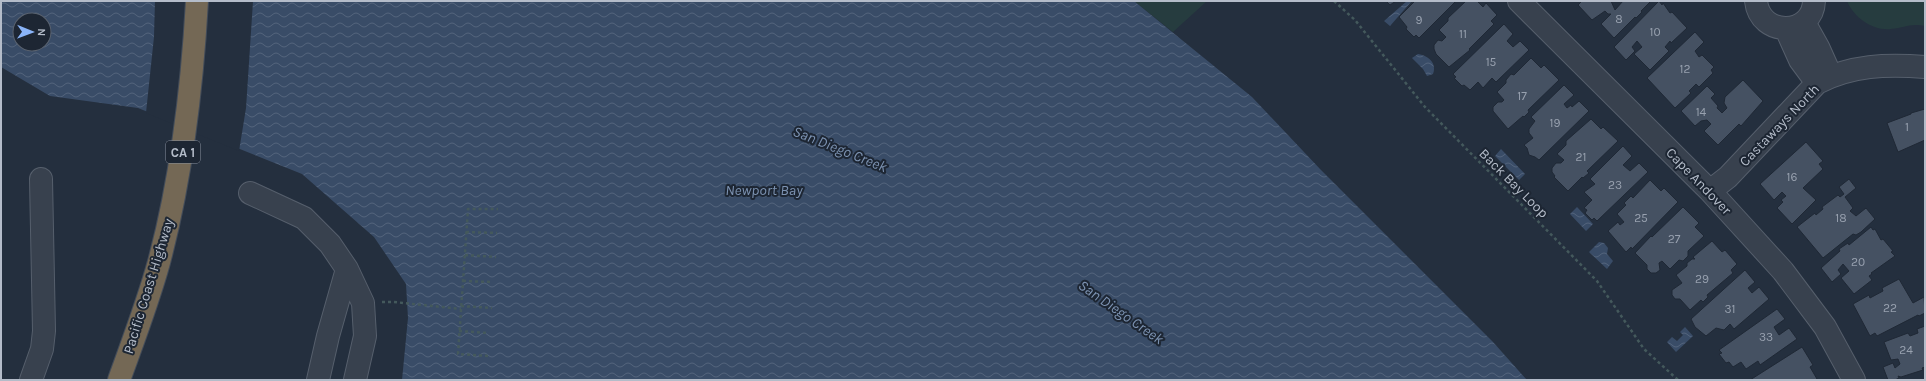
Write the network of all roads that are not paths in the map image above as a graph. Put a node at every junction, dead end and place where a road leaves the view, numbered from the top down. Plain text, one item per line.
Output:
1 (197, 1) edge
2 (1520, 1) edge
3 (1756, 1) edge
4 (1814, 1) edge
5 (1795, 25) junction
6 (1925, 67) edge
7 (1824, 79) junction
8 (41, 179) dead end
9 (1710, 191) junction
10 (250, 193) dead end
11 (347, 269) junction
12 (31, 380) edge
13 (119, 380) edge
14 (318, 380) edge
15 (355, 380) edge
16 (1854, 380) edge

1 - 13 highway, Pacific Coast Highway / CA 1
2 - 9 street, Cape Andover
3 - 5 street
4 - 5 street
5 - 7 street
6 - 7 street, Castaways North
7 - 9 street, Castaways North
8 - 12 street
9 - 16 street, Cape Andover
10 - 11 street
11 - 14 street
11 - 15 street

